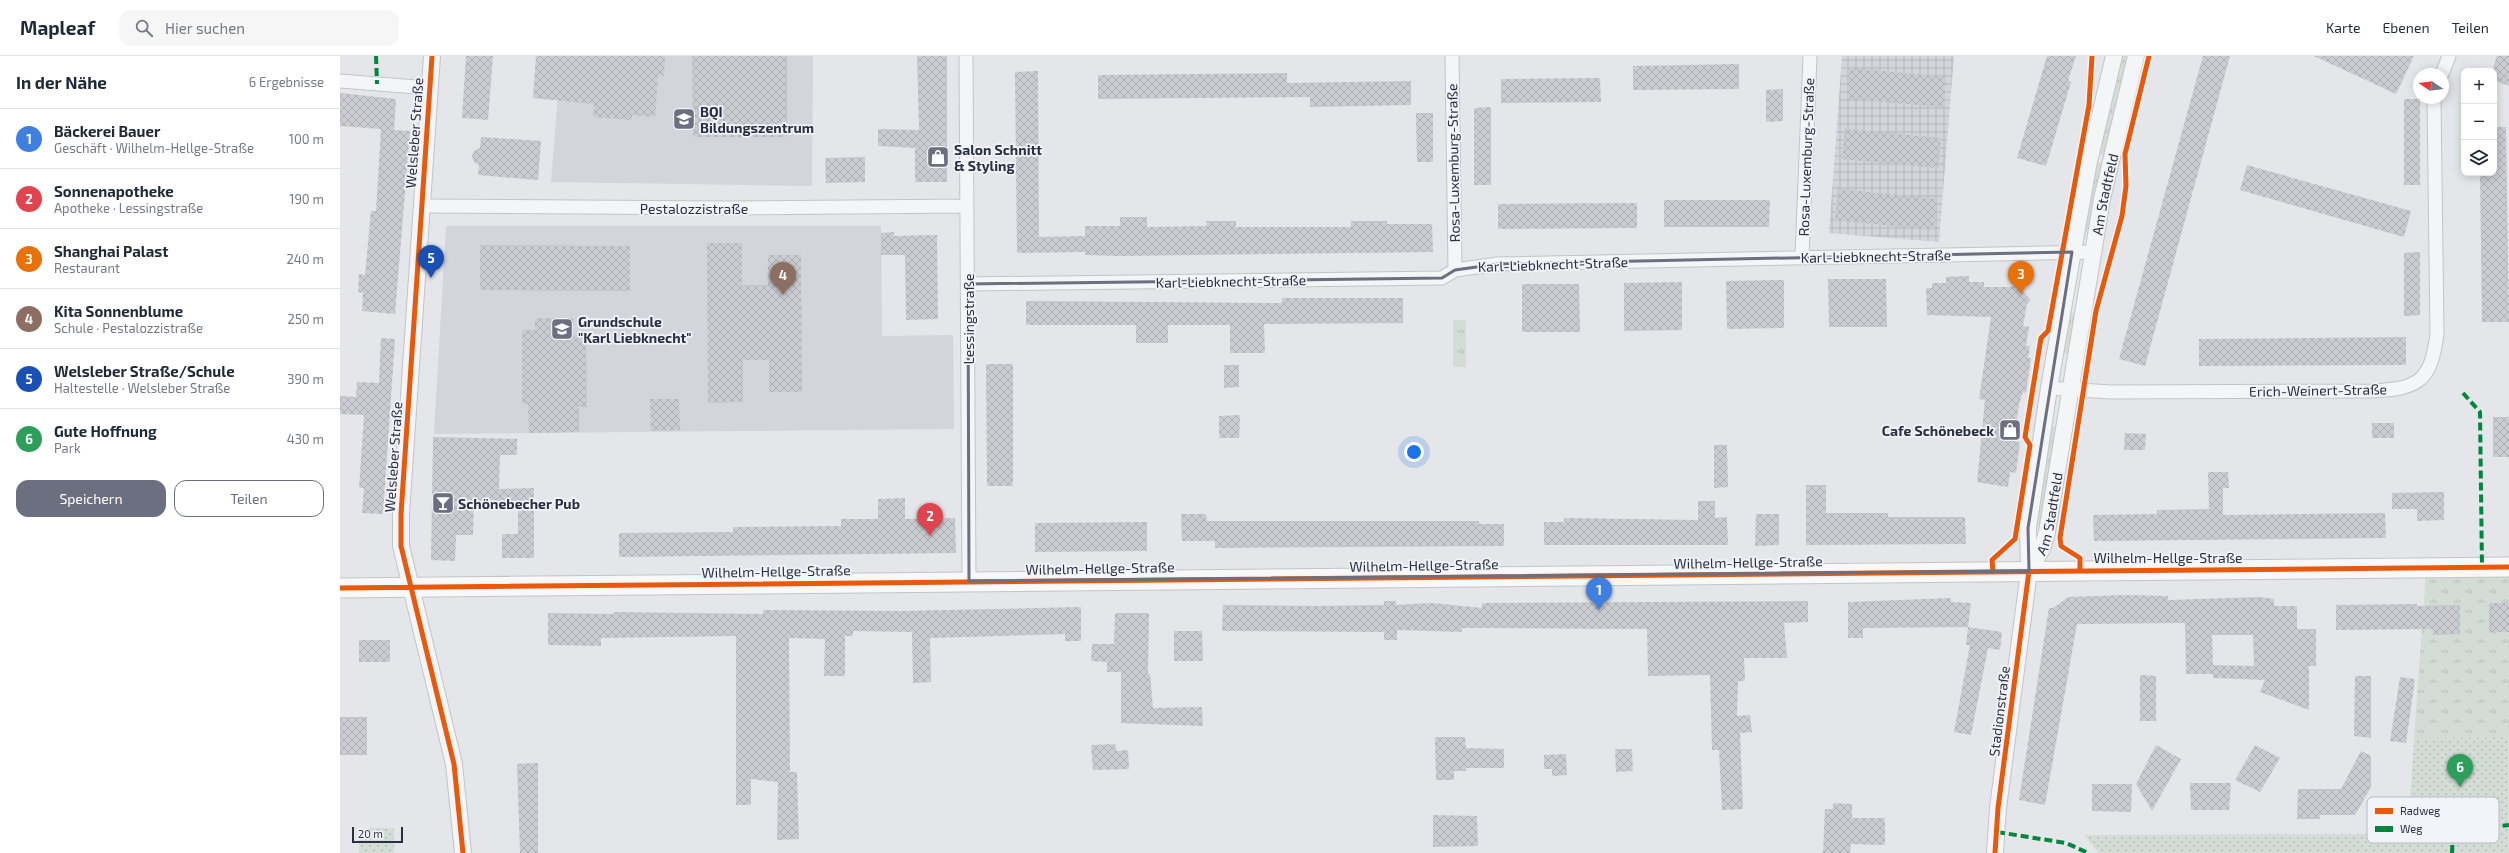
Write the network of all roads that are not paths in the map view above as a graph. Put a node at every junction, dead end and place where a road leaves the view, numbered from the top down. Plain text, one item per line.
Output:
1 (432, 56) edge
2 (966, 56) edge
3 (1452, 56) edge
4 (1810, 56) edge
5 (2114, 56) edge
6 (2136, 56) edge
7 (2449, 56) edge
8 (2444, 68) edge
9 (340, 81) edge
10 (430, 88) junction
11 (2434, 104) edge
12 (422, 206) junction
13 (967, 206) junction
14 (2072, 252) junction
15 (2092, 252) junction
16 (1802, 257) junction
17 (1455, 270) junction
18 (968, 284) junction
19 (2049, 388) junction
20 (2069, 390) junction
21 (2509, 567) edge
22 (2029, 571) junction
23 (969, 581) junction
24 (410, 587) junction
25 (340, 588) edge
26 (463, 853) edge
27 (1995, 853) edge

1 - 10 street, Welsleber Straße
2 - 13 street, Lessingstraße
3 - 17 street, Rosa-Luxemburg-Straße
4 - 16 street, Rosa-Luxemburg-Straße
5 - 14 street, Am Stadtfeld
6 - 15 street, Am Stadtfeld
7 - 8 street
9 - 10 street
10 - 12 street, Welsleber Straße
11 - 20 street, Erich-Weinert-Straße
12 - 13 street, Pestalozzistraße
12 - 24 street, Welsleber Straße
13 - 18 street, Lessingstraße
14 - 15 street, Karl-Liebknecht-Straße
14 - 16 street, Karl-Liebknecht-Straße
14 - 19 street, Am Stadtfeld
15 - 20 street, Am Stadtfeld
16 - 17 street, Karl-Liebknecht-Straße
17 - 18 street, Karl-Liebknecht-Straße
18 - 23 street, Lessingstraße
19 - 20 street, Erich-Weinert-Straße
19 - 22 street, Am Stadtfeld
20 - 22 street, Am Stadtfeld
21 - 22 main road, Wilhelm-Hellge-Straße
22 - 23 main road, Wilhelm-Hellge-Straße
22 - 27 street, Stadionstraße
23 - 24 main road, Wilhelm-Hellge-Straße
24 - 25 main road, Wilhelm-Hellge-Straße
24 - 26 street, Welsleber Straße

